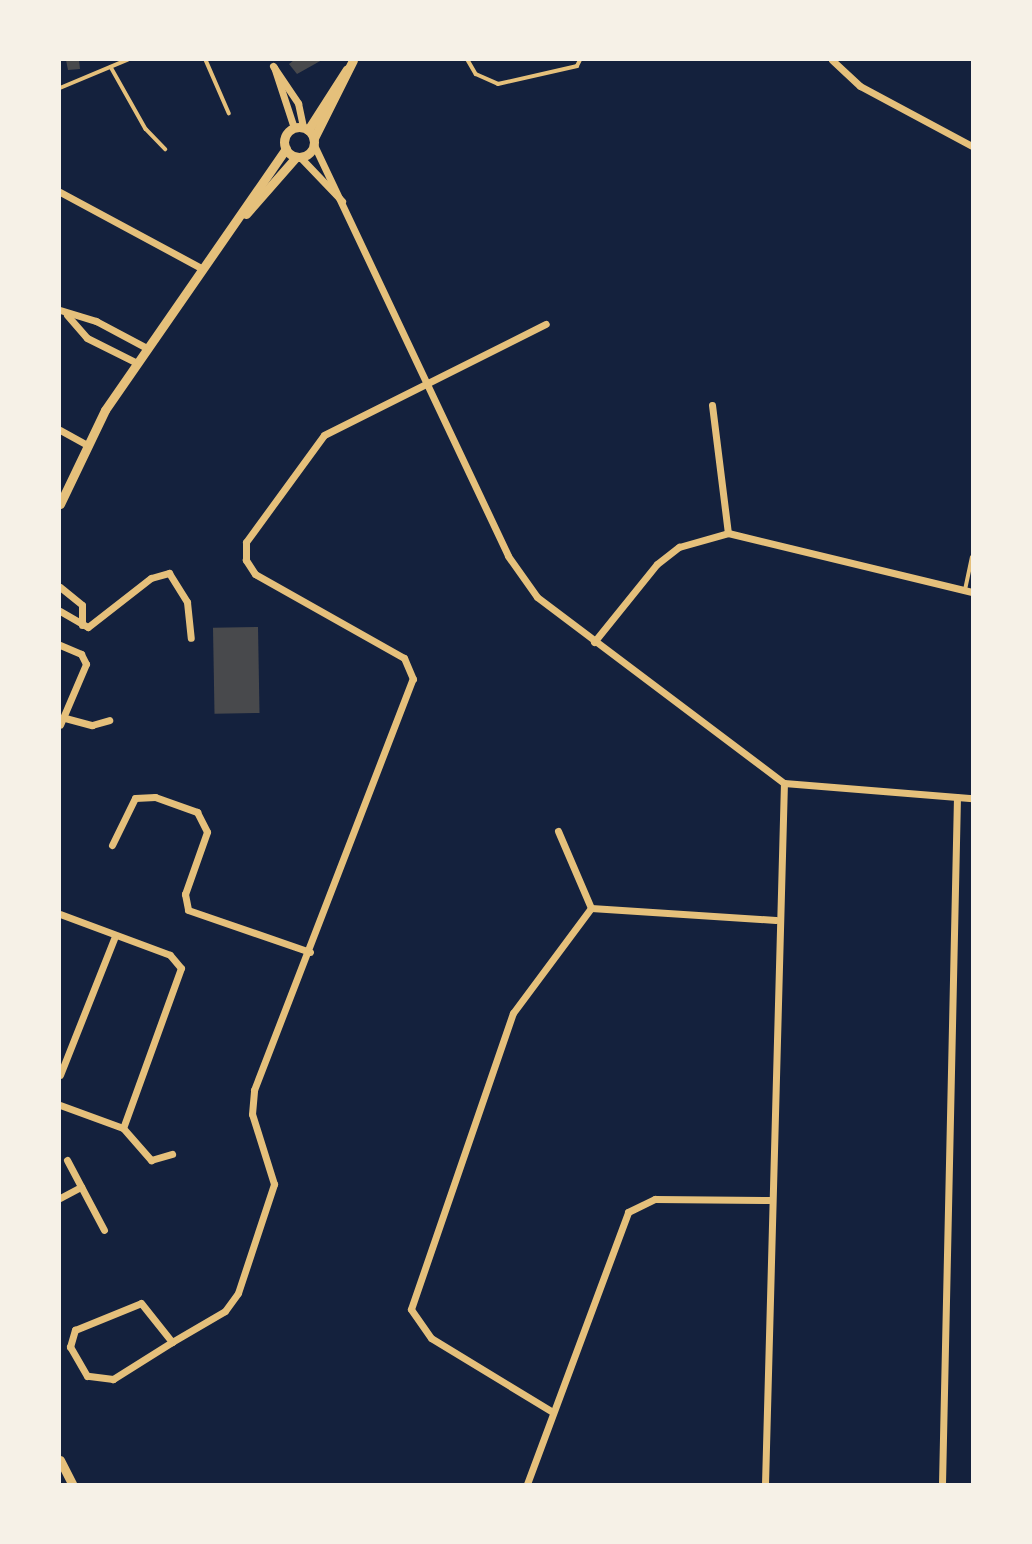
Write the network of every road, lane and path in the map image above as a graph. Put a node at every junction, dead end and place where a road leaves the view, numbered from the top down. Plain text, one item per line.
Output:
1 (127, 60) edge
2 (206, 60) edge
3 (468, 60) edge
4 (580, 60) edge
5 (832, 60) edge
6 (352, 62) edge
7 (272, 63) edge
8 (111, 67) junction
9 (60, 88) edge
10 (229, 113) dead end
11 (307, 133) junction
12 (972, 146) edge
13 (165, 149) dead end
14 (286, 149) junction
15 (298, 157) junction
16 (60, 192) edge
17 (343, 201) junction
18 (242, 217) junction
19 (203, 269) junction
20 (63, 312) edge
21 (546, 324) dead end
22 (145, 347) junction
23 (135, 362) junction
24 (427, 383) junction
25 (712, 405) dead end
26 (60, 430) edge
27 (85, 444) junction
28 (60, 504) edge
29 (728, 533) junction
30 (972, 558) edge
31 (60, 587) edge
32 (969, 591) edge
33 (60, 611) edge
34 (82, 625) junction
35 (191, 638) dead end
36 (594, 642) junction
37 (60, 645) edge
38 (109, 720) dead end
39 (62, 721) edge
40 (784, 783) junction
41 (957, 797) junction
42 (972, 799) edge
43 (558, 831) dead end
44 (112, 845) dead end
45 (591, 908) junction
46 (60, 914) edge
47 (776, 920) junction
48 (115, 936) junction
49 (310, 952) junction
50 (60, 1075) edge
51 (60, 1105) edge
52 (123, 1128) junction
53 (172, 1154) dead end
54 (67, 1160) dead end
55 (80, 1187) junction
56 (60, 1198) edge
57 (771, 1199) junction
58 (104, 1230) dead end
59 (172, 1342) junction
60 (551, 1411) junction
61 (60, 1460) edge
62 (72, 1485) edge
63 (527, 1485) edge
64 (765, 1485) edge
65 (942, 1485) edge

1 - 8 lane
2 - 10 lane
3 - 4 lane
5 - 12 street
6 - 11 street
7 - 11 street
7 - 11 street
8 - 9 lane
8 - 13 lane
11 - 14 street
11 - 15 street
11 - 17 street
14 - 15 street
14 - 18 street
15 - 17 street
15 - 18 street
16 - 19 street
17 - 24 street
18 - 19 street
19 - 22 street
20 - 22 street
20 - 23 street
21 - 24 street
22 - 23 street
23 - 27 street
24 - 36 street
24 - 49 street
25 - 29 street
26 - 27 street
27 - 28 street
29 - 32 street
29 - 36 street
30 - 32 lane
31 - 34 street
33 - 34 street
34 - 35 street
36 - 40 street
37 - 39 street
38 - 39 street
40 - 41 street
40 - 47 street
41 - 42 street
41 - 65 street
43 - 45 street
44 - 49 street
45 - 47 street
45 - 60 street
46 - 48 street
47 - 57 street
48 - 50 street
48 - 52 street
49 - 59 street
51 - 52 street
52 - 53 street
54 - 55 street
55 - 56 street
55 - 58 street
57 - 60 street
57 - 64 street
59 - 59 street
60 - 63 street
61 - 62 street

